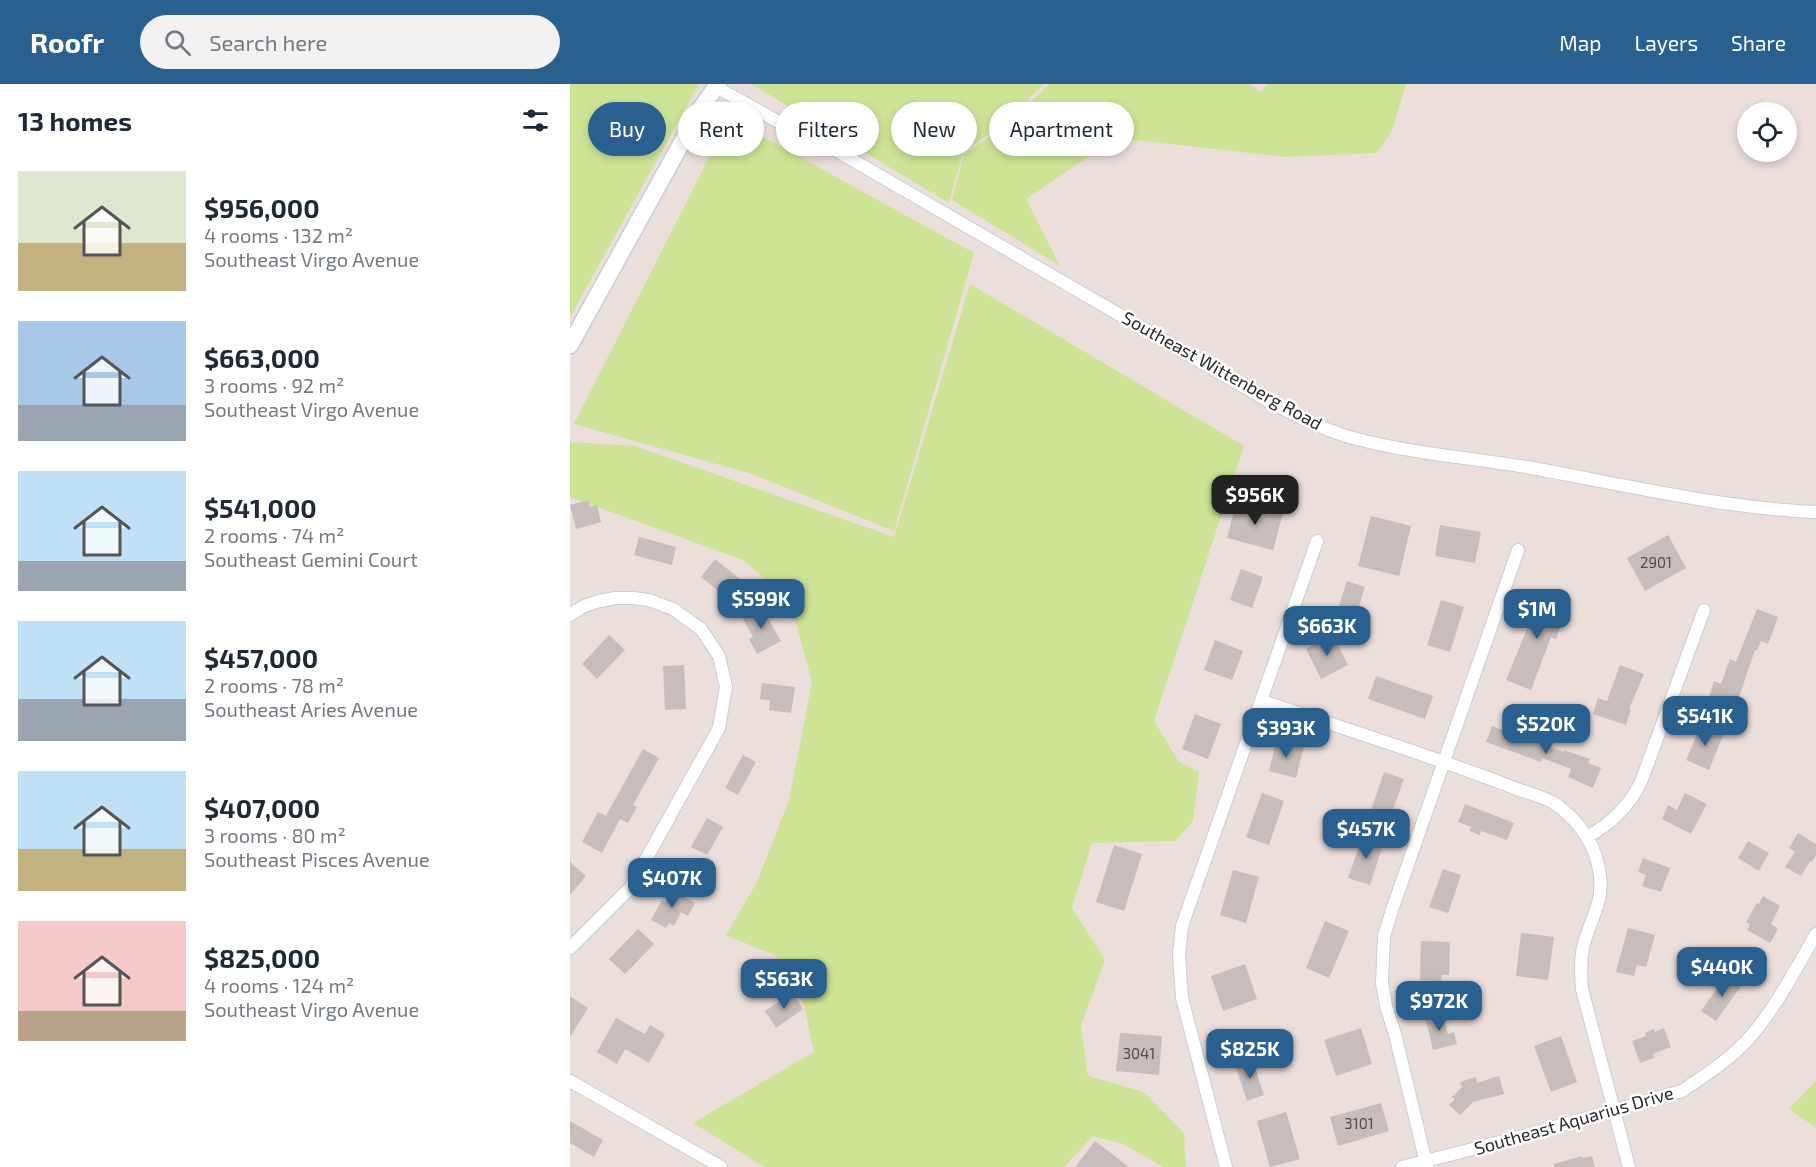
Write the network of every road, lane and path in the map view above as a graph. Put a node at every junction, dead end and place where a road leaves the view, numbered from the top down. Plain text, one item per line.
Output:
1 (717, 86) edge
2 (570, 345) edge
3 (1816, 512) edge
4 (1317, 541) dead end
5 (1518, 550) dead end
6 (1704, 610) dead end
7 (570, 615) edge
8 (1262, 701) junction
9 (1444, 762) junction
10 (1587, 837) junction
11 (1815, 937) edge
12 (570, 948) edge
13 (570, 1081) edge
14 (1613, 1110) junction
15 (1426, 1164) edge
16 (721, 1167) edge
17 (1226, 1167) edge
18 (1402, 1167) edge
19 (1629, 1167) edge

1 - 2 main road
1 - 3 street, Southeast Wittenberg Road
4 - 8 street
5 - 9 street
6 - 10 street
7 - 12 street
8 - 9 street
8 - 17 street
9 - 10 street
9 - 15 street
10 - 14 street
11 - 14 street, Southeast Aquarius Drive
13 - 16 street
14 - 15 street, Southeast Aquarius Drive
14 - 19 street
15 - 18 street, Southeast Aquarius Drive

